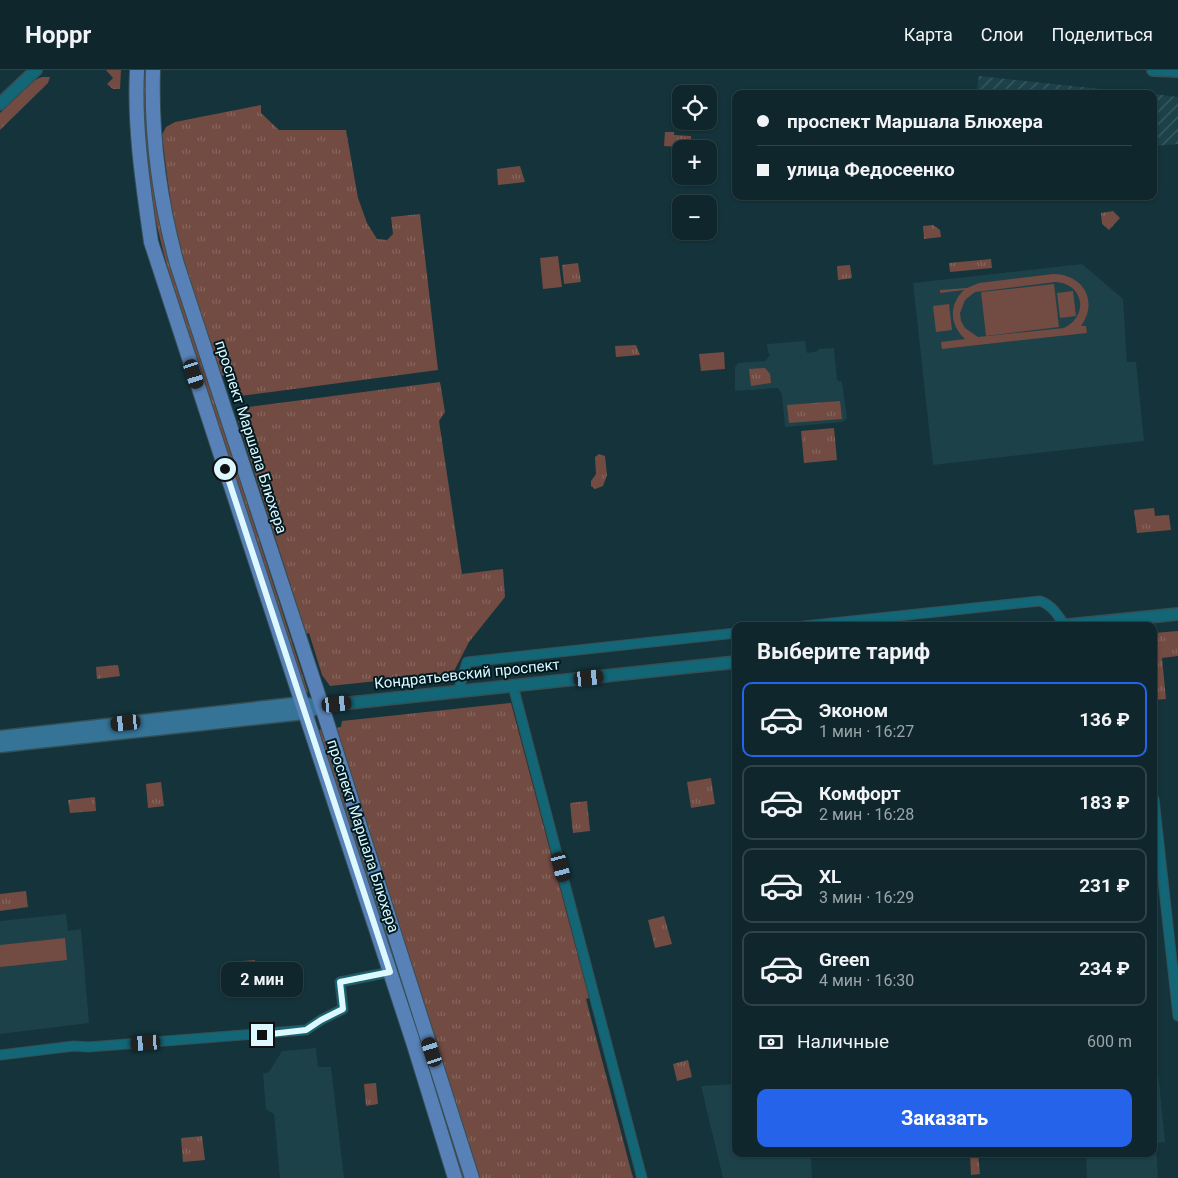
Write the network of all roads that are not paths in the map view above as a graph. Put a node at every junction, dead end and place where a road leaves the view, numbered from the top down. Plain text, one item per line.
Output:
1 (36, 70) edge
2 (137, 70) edge
3 (153, 70) edge
4 (1153, 70) edge
5 (1178, 72) edge
6 (0, 104) edge
7 (1178, 614) edge
8 (842, 622) edge
9 (1062, 622) edge
10 (1122, 622) edge
11 (732, 633) edge
12 (732, 662) edge
13 (514, 686) junction
14 (458, 692) junction
15 (322, 706) junction
16 (303, 708) junction
17 (0, 738) edge
18 (0, 746) edge
19 (1157, 826) edge
20 (390, 972) junction
21 (1178, 1016) edge
22 (0, 1055) edge
23 (450, 1160) junction
24 (450, 1178) edge
25 (455, 1178) edge
26 (472, 1178) edge
27 (642, 1178) edge

1 - 6 street
2 - 16 main road, проспект Маршала Блюхера
3 - 15 main road, проспект Маршала Блюхера
4 - 5 street
7 - 10 street
8 - 9 street
11 - 14 street
12 - 13 street, Кондратьевский проспект
13 - 14 street, Кондратьевский проспект
13 - 27 street
14 - 15 street, Кондратьевский проспект
15 - 16 main road, Кондратьевский проспект
15 - 26 main road, проспект Маршала Блюхера
16 - 17 main road, Кондратьевский проспект
16 - 18 main road, Кондратьевский проспект
16 - 20 main road, проспект Маршала Блюхера
19 - 21 street
20 - 22 street
20 - 23 main road, проспект Маршала Блюхера
23 - 24 street
23 - 25 main road, проспект Маршала Блюхера

